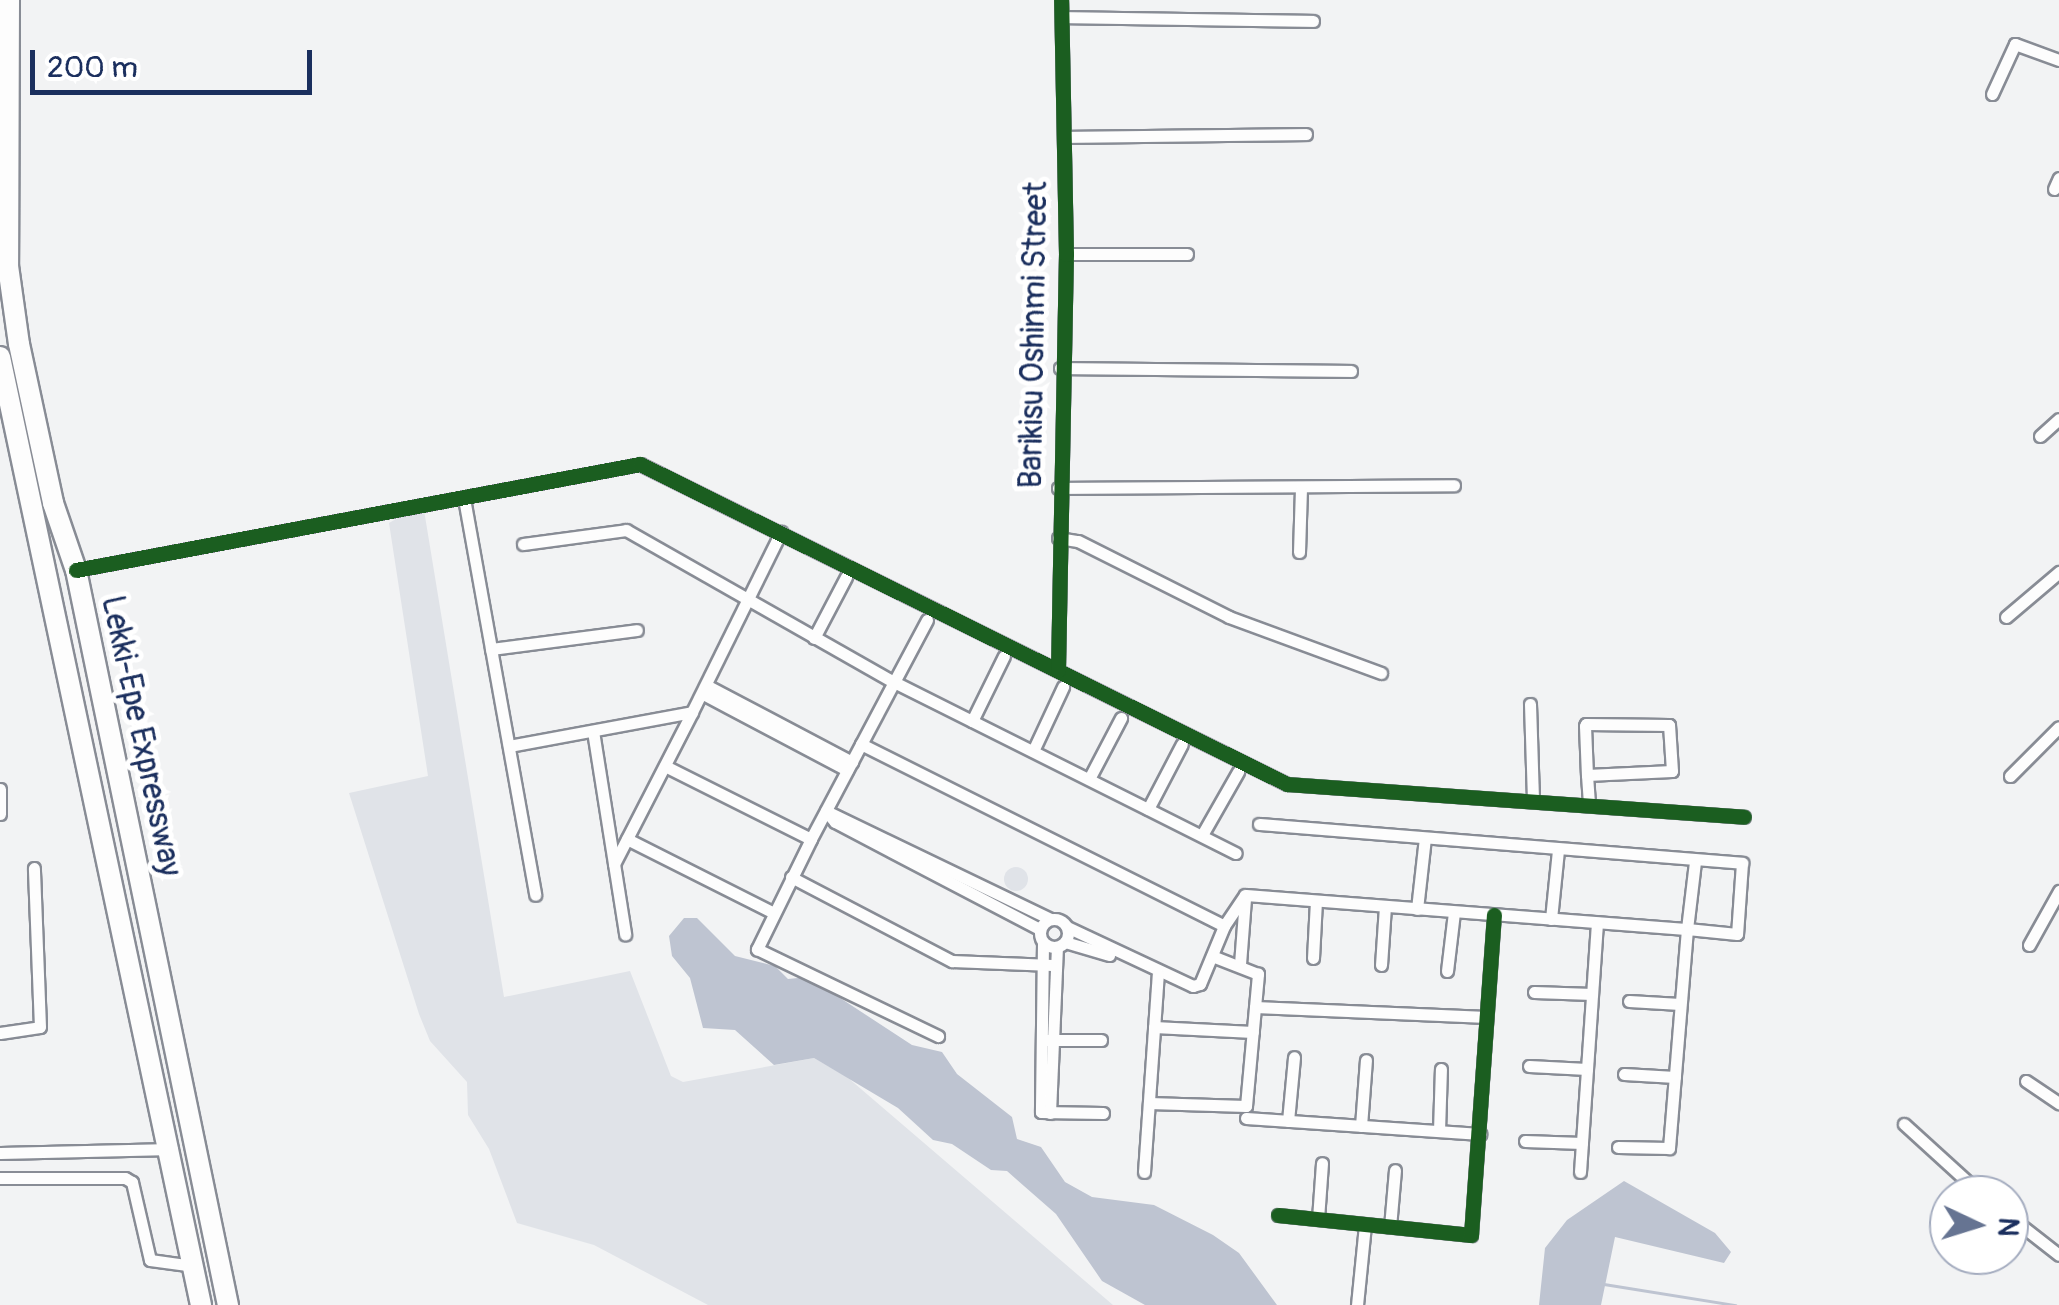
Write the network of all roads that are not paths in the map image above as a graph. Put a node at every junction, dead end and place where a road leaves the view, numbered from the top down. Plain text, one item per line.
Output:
1 (9, 0) edge
2 (1061, 0) edge
3 (0, 6) edge
4 (1062, 17) junction
5 (1313, 21) dead end
6 (9, 60) junction
7 (2059, 60) edge
8 (1992, 94) dead end
9 (1306, 134) dead end
10 (1065, 137) junction
11 (1066, 254) junction
12 (1187, 254) dead end
13 (0, 357) edge
14 (1060, 368) junction
15 (1351, 371) dead end
16 (2059, 419) edge
17 (2040, 436) dead end
18 (1454, 484) dead end
19 (1058, 488) junction
20 (1300, 490) junction
21 (465, 504) dead end
22 (780, 532) junction
23 (1058, 538) junction
24 (523, 544) dead end
25 (1299, 552) dead end
26 (76, 570) junction
27 (2059, 572) edge
28 (846, 577) dead end
29 (746, 602) junction
30 (2006, 617) dead end
31 (927, 620) dead end
32 (636, 630) dead end
33 (814, 638) junction
34 (491, 649) junction
35 (1004, 656) dead end
36 (1058, 670) junction
37 (1381, 672) dead end
38 (894, 682) junction
39 (1062, 688) dead end
40 (706, 690) junction
41 (1530, 704) dead end
42 (692, 712) junction
43 (1121, 718) dead end
44 (972, 721) junction
45 (2059, 727) edge
46 (593, 730) junction
47 (861, 744) junction
48 (1182, 744) dead end
49 (508, 746) junction
50 (1033, 752) junction
51 (664, 766) junction
52 (850, 766) junction
53 (1238, 772) dead end
54 (1587, 774) junction
55 (2010, 776) dead end
56 (1089, 780) junction
57 (0, 788) edge
58 (1533, 802) junction
59 (1588, 806) junction
60 (1148, 809) junction
61 (826, 811) junction
62 (0, 814) edge
63 (1744, 817) dead end
64 (1258, 824) dead end
65 (1202, 835) junction
66 (1425, 838) junction
67 (627, 839) junction
68 (811, 839) junction
69 (1558, 850) junction
70 (1236, 853) dead end
71 (1694, 862) junction
72 (614, 864) junction
73 (34, 868) dead end
74 (791, 877) junction
75 (2059, 891) edge
76 (1245, 894) junction
77 (535, 895) dead end
78 (1316, 901) junction
79 (1386, 906) junction
80 (1416, 909) junction
81 (772, 912) junction
82 (1454, 912) junction
83 (1494, 915) junction
84 (1050, 919) junction
85 (1551, 919) junction
86 (1596, 923) junction
87 (1224, 926) junction
88 (1067, 927) junction
89 (1040, 929) junction
90 (1688, 929) junction
91 (625, 934) dead end
92 (1043, 943) junction
93 (1061, 944) junction
94 (2029, 945) dead end
95 (1212, 956) junction
96 (1313, 958) dead end
97 (1136, 964) junction
98 (1240, 964) junction
99 (1047, 965) junction
100 (1381, 966) dead end
101 (1447, 971) dead end
102 (1158, 974) junction
103 (1534, 992) dead end
104 (1592, 994) junction
105 (1629, 1001) dead end
106 (1680, 1004) junction
107 (1255, 1007) junction
108 (1488, 1016) junction
109 (1154, 1027) junction
110 (1253, 1032) junction
111 (0, 1033) edge
112 (938, 1036) dead end
113 (1045, 1040) junction
114 (1101, 1040) dead end
115 (1294, 1057) dead end
116 (1366, 1060) dead end
117 (1528, 1066) dead end
118 (1441, 1069) dead end
119 (1587, 1069) junction
120 (1624, 1074) dead end
121 (1675, 1076) junction
122 (2026, 1082) dead end
123 (1149, 1103) junction
124 (2059, 1103) edge
125 (1103, 1113) dead end
126 (1246, 1118) dead end
127 (1288, 1121) junction
128 (1904, 1124) dead end
129 (1361, 1126) junction
130 (1439, 1131) junction
131 (1480, 1134) junction
132 (1525, 1141) dead end
133 (1582, 1143) junction
134 (1618, 1146) dead end
135 (172, 1150) junction
136 (0, 1153) edge
137 (1322, 1163) dead end
138 (1394, 1170) dead end
139 (1144, 1172) dead end
140 (1580, 1172) dead end
141 (1960, 1175) edge
142 (0, 1178) edge
143 (1278, 1215) dead end
144 (1318, 1220) junction
145 (1364, 1224) junction
146 (1390, 1227) junction
147 (2029, 1232) edge
148 (2059, 1255) edge
149 (193, 1266) junction
150 (202, 1305) edge
151 (228, 1305) edge
152 (1358, 1305) edge

1 - 6 highway, Lekki-Epe Expressway
2 - 4 street, Barikisu Oshinmi Street
3 - 6 highway
4 - 5 street
4 - 10 street, Barikisu Oshinmi Street
6 - 26 highway, Lekki-Epe Expressway
7 - 8 street
9 - 10 street
10 - 11 street, Barikisu Oshinmi Street
11 - 12 street
11 - 14 street, Barikisu Oshinmi Street
13 - 135 highway, Lekki-Epe Expressway
14 - 15 street
14 - 19 street, Barikisu Oshinmi Street
16 - 17 street
18 - 20 street
19 - 20 street
19 - 23 street, Barikisu Oshinmi Street
20 - 25 street
21 - 34 street
22 - 26 street
22 - 29 street
22 - 36 street
23 - 36 street, Barikisu Oshinmi Street
23 - 37 street
24 - 29 street
26 - 151 highway, Lekki-Epe Expressway
27 - 30 street
28 - 33 street
29 - 33 street
29 - 40 street
31 - 38 street
32 - 34 street
33 - 38 street
34 - 49 street
35 - 44 street
36 - 58 street
38 - 44 street
38 - 47 street
39 - 50 street
40 - 42 street
40 - 52 street
41 - 58 street
42 - 46 street
42 - 51 street
43 - 56 street
44 - 50 street
45 - 55 street
46 - 49 street
46 - 72 street
47 - 52 street
47 - 87 street
48 - 60 street
49 - 77 street
50 - 56 street
51 - 67 street
51 - 68 street
52 - 61 street
53 - 65 street
54 - 54 street
54 - 59 street
56 - 60 street
57 - 62 street
58 - 59 street
59 - 63 street
60 - 65 street
61 - 68 street
61 - 84 street
61 - 89 street
64 - 66 street
65 - 70 street
66 - 69 street
66 - 80 street
67 - 72 street
67 - 81 street
68 - 74 street
69 - 71 street
69 - 85 street
71 - 90 street
71 - 90 street
72 - 91 street
73 - 111 street
74 - 81 street
74 - 99 street
75 - 94 street
76 - 78 street
76 - 87 street
76 - 98 street
78 - 79 street
78 - 96 street
79 - 80 street
79 - 100 street
80 - 82 street
81 - 112 street
82 - 83 street
82 - 101 street
83 - 85 street
83 - 108 street
84 - 88 street
84 - 89 street
85 - 86 street
86 - 90 street
86 - 104 street
87 - 95 street
88 - 93 street
88 - 97 street
89 - 92 street
90 - 106 street
92 - 93 street
92 - 99 street
93 - 97 street
93 - 99 street
95 - 98 street
95 - 102 street
97 - 102 street
98 - 107 street
99 - 113 street
102 - 109 street
103 - 104 street
104 - 119 street
105 - 106 street
106 - 121 street
107 - 108 street
107 - 110 street
108 - 131 street
109 - 110 street
109 - 123 street
110 - 123 street
113 - 114 street
113 - 125 street
115 - 127 street
116 - 129 street
117 - 119 street
118 - 130 street
119 - 133 street
120 - 121 street
121 - 134 street
122 - 124 street
123 - 139 street
126 - 127 street
127 - 129 street
128 - 141 street
129 - 130 street
130 - 131 street
131 - 146 street
132 - 133 street
133 - 140 street
135 - 136 street
135 - 149 highway, Lekki-Epe Expressway
137 - 144 street
138 - 146 street
142 - 149 street
143 - 144 street
144 - 145 street
145 - 146 street
145 - 152 street
147 - 148 street
149 - 150 highway, Lekki-Epe Expressway

